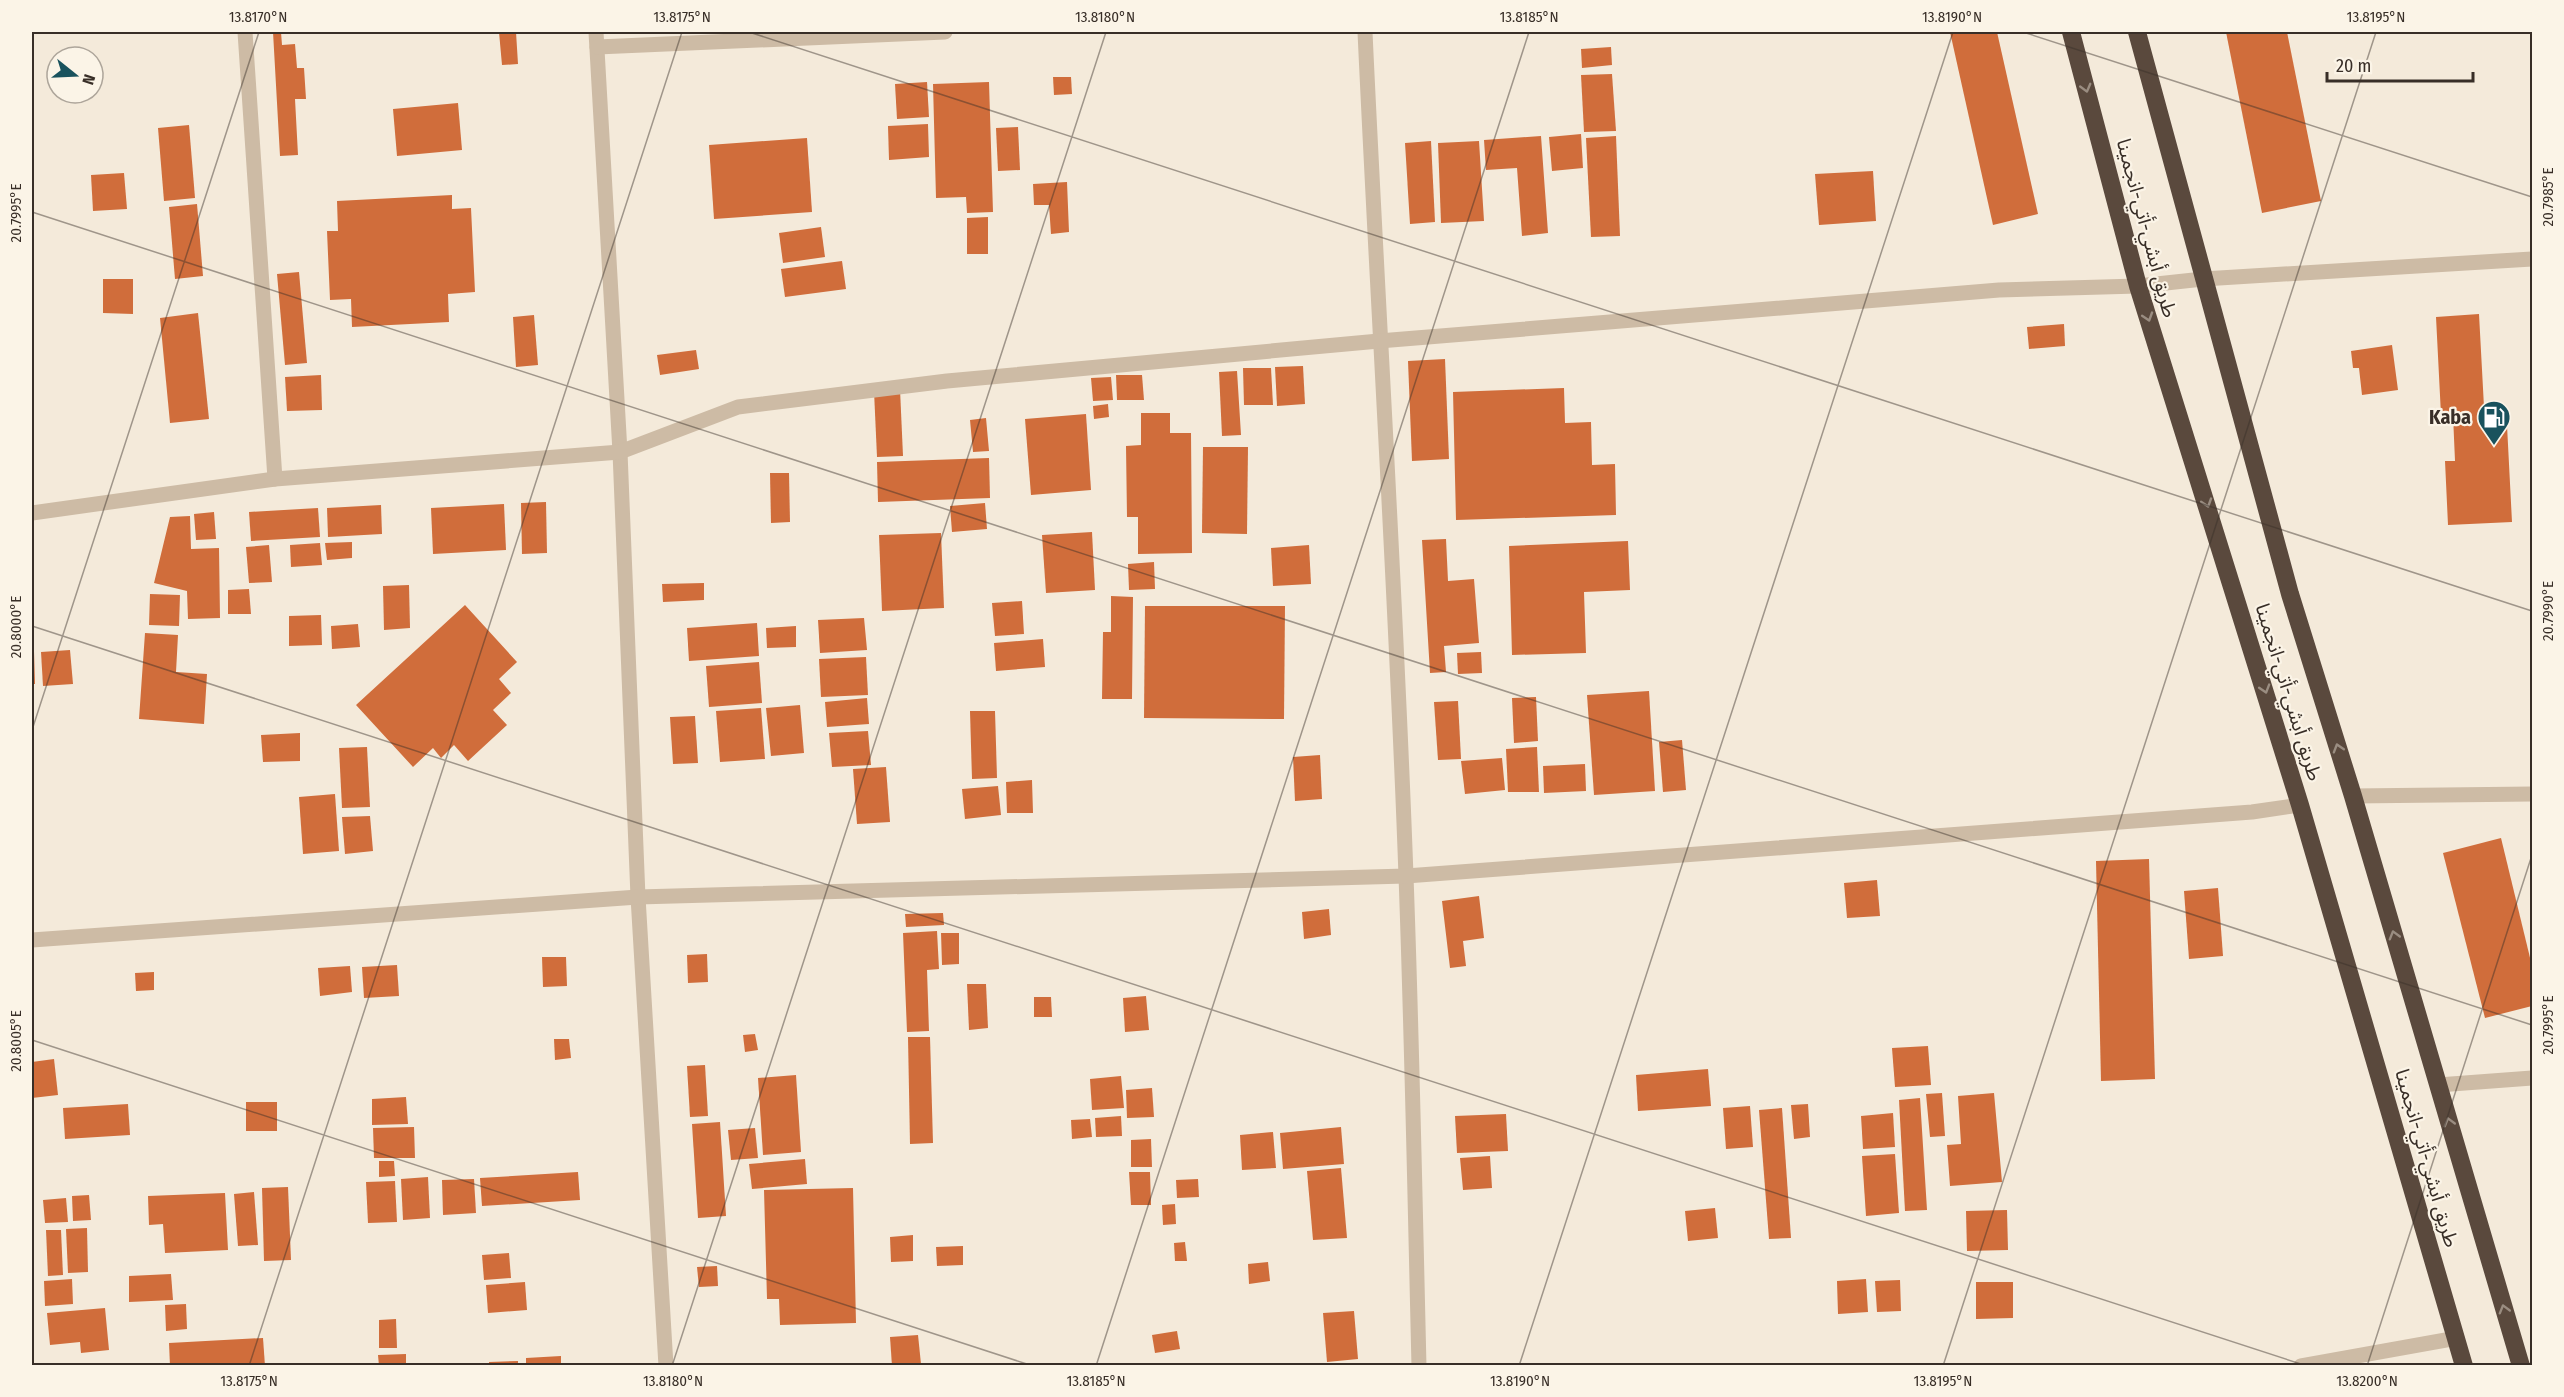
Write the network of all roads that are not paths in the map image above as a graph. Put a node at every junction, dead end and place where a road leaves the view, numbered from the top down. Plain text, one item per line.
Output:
1 (246, 32) edge
2 (945, 32) edge
3 (1365, 32) edge
4 (2071, 32) edge
5 (2138, 32) edge
6 (597, 39) edge
7 (2532, 259) edge
8 (2203, 279) junction
9 (2138, 286) junction
10 (1379, 340) junction
11 (620, 452) junction
12 (275, 479) junction
13 (32, 513) edge
14 (2532, 794) edge
15 (2353, 796) junction
16 (2300, 804) junction
17 (1406, 876) junction
18 (638, 897) junction
19 (32, 940) edge
20 (2532, 1078) edge
21 (2438, 1085) junction
22 (2457, 1338) junction
23 (666, 1365) edge
24 (1419, 1365) edge
25 (2301, 1365) edge
26 (2464, 1365) edge
27 (2520, 1365) edge

1 - 12 street
2 - 6 street
3 - 10 street
4 -> 9 highway, طريق أبشي-أتي-انجمينا
5 - 8 highway
6 - 11 street
7 - 8 street
8 - 9 street
15 -> 8 highway
9 - 10 street
9 -> 16 highway, طريق أبشي-أتي-انجمينا
10 - 11 street
10 - 17 street
11 - 12 street
11 - 18 street
12 - 13 street
14 - 15 street
21 -> 15 highway
16 - 17 street
16 - 22 highway, طريق أبشي-أتي-انجمينا
17 - 18 street
17 - 24 street
18 - 19 street
18 - 23 street
20 - 21 street
27 -> 21 highway
22 - 25 street
22 - 26 highway, طريق أبشي-أتي-انجمينا

